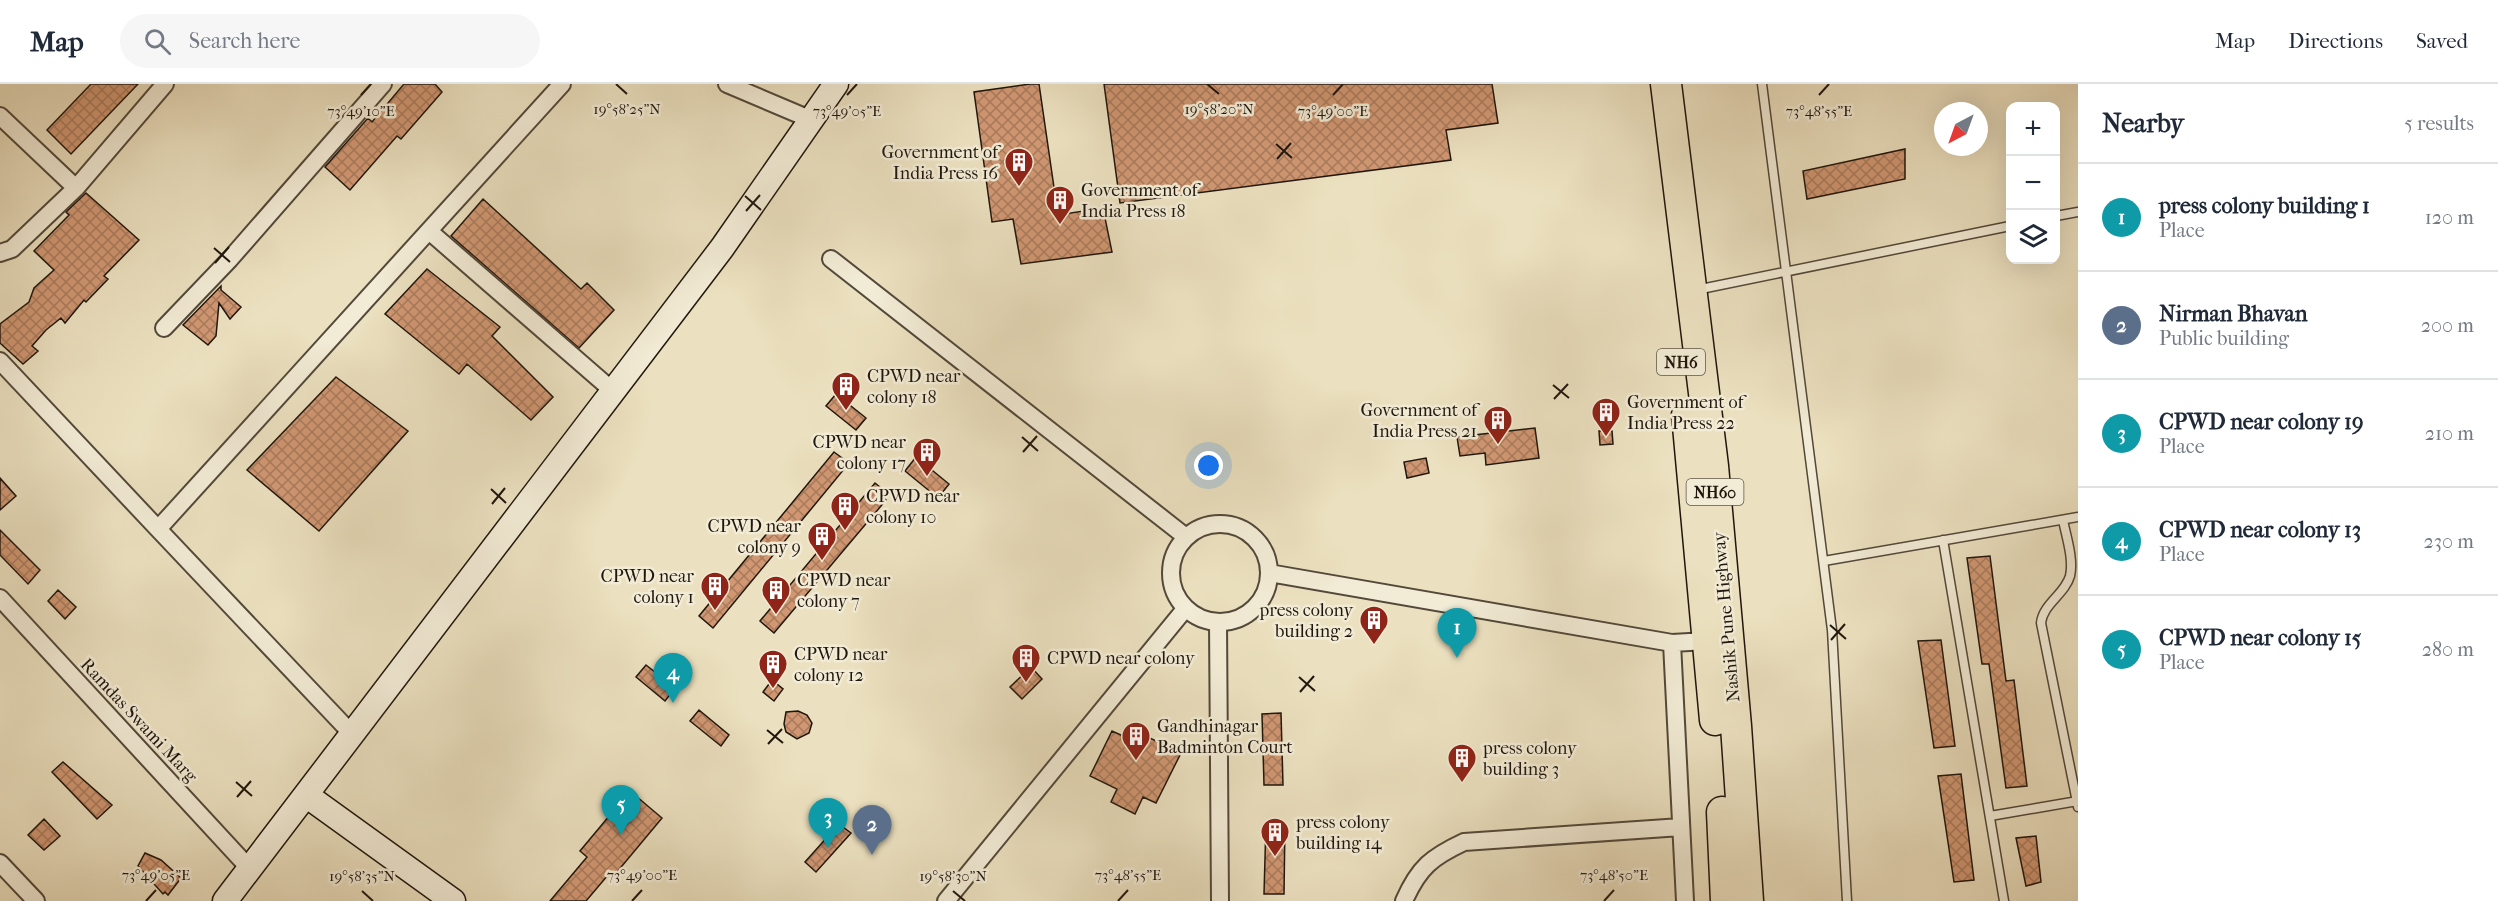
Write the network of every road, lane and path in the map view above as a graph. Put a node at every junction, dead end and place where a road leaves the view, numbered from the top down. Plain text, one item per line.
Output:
1 (165, 84) edge
2 (383, 84) edge
3 (562, 84) edge
4 (727, 84) edge
5 (836, 84) edge
6 (1649, 84) edge
7 (1666, 84) edge
8 (1762, 84) edge
9 (0, 116) edge
10 (812, 120) junction
11 (76, 188) junction
12 (2078, 212) edge
13 (2060, 215) edge
14 (2006, 227) edge
15 (429, 231) junction
16 (0, 253) edge
17 (831, 259) dead end
18 (1786, 272) junction
19 (1693, 291) junction
20 (164, 328) dead end
21 (0, 362) edge
22 (613, 391) junction
23 (2078, 517) edge
24 (2063, 520) junction
25 (158, 529) junction
26 (1186, 537) junction
27 (1943, 540) junction
28 (1824, 561) junction
29 (1269, 573) junction
30 (0, 598) edge
31 (1185, 609) junction
32 (1218, 622) junction
33 (1707, 641) junction
34 (1672, 643) junction
35 (352, 734) junction
36 (306, 795) junction
37 (2078, 803) edge
38 (1990, 816) junction
39 (1681, 827) junction
40 (0, 863) edge
41 (250, 869) junction
42 (36, 901) edge
43 (225, 901) edge
44 (453, 901) edge
45 (946, 901) edge
46 (1220, 901) edge
47 (1404, 901) edge
48 (1685, 901) edge
49 (1726, 901) edge
50 (1748, 901) edge
51 (1847, 901) edge
52 (2004, 901) edge

1 - 11 street
2 - 20 street
3 - 15 street
4 - 10 street
5 - 10 main road
6 - 33 highway, Nashik Pune Highway / NH6
7 - 19 highway, Nashik Pune Highway / NH60
8 - 18 lane
9 - 11 street
10 - 22 main road
11 - 16 street
12 - 13 lane
14 - 18 lane
15 - 22 street
15 - 25 street
17 - 26 street
18 - 19 lane
18 - 28 lane
19 - 50 highway, Nashik Pune Highway / NH60
21 - 25 street
22 - 35 main road
23 - 24 lane
24 - 27 lane
24 - 37 lane
25 - 35 street
26 - 29 street
26 - 31 street
27 - 28 lane
27 - 38 lane
28 - 51 lane
29 - 32 street
29 - 34 street
30 - 41 street, Ramdas Swami Marg
31 - 32 street
31 - 45 street
32 - 46 street
33 - 34 street
33 - 49 highway, Nashik Pune Highway
34 - 39 street
35 - 36 main road
36 - 41 main road
36 - 44 main road
37 - 38 lane
38 - 52 lane
39 - 47 street
39 - 48 street
40 - 42 street
41 - 43 main road

